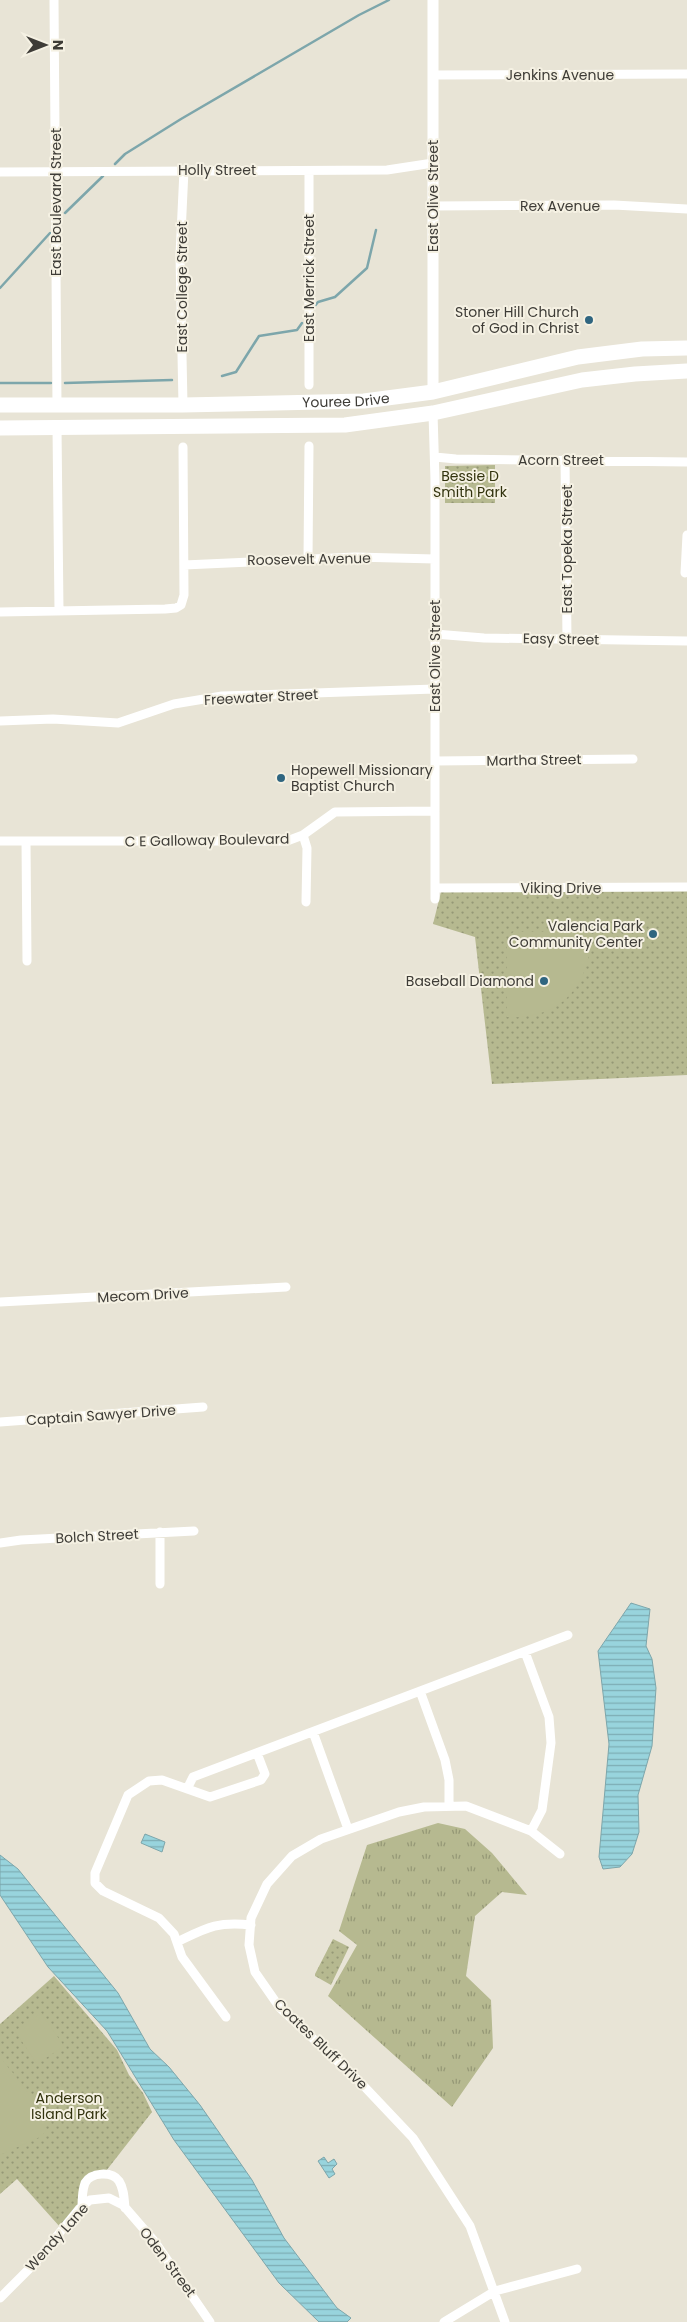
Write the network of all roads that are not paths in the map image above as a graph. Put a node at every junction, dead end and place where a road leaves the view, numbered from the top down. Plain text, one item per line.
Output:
1 (54, 0) edge
2 (433, 0) edge
3 (687, 74) edge
4 (433, 76) junction
5 (433, 163) junction
6 (184, 170) junction
7 (56, 171) junction
8 (308, 171) junction
9 (0, 172) edge
10 (433, 206) junction
11 (687, 210) edge
12 (687, 348) edge
13 (687, 371) edge
14 (310, 386) dead end
15 (433, 392) junction
16 (0, 405) edge
17 (57, 405) junction
18 (183, 405) junction
19 (433, 412) junction
20 (0, 428) edge
21 (57, 428) junction
22 (309, 446) dead end
23 (183, 447) dead end
24 (435, 457) junction
25 (565, 460) junction
26 (687, 462) edge
27 (687, 535) edge
28 (308, 559) junction
29 (435, 559) junction
30 (184, 564) junction
31 (685, 573) dead end
32 (59, 611) junction
33 (0, 612) edge
34 (435, 634) junction
35 (567, 639) junction
36 (687, 641) edge
37 (435, 689) junction
38 (0, 721) edge
39 (633, 759) dead end
40 (435, 761) junction
41 (435, 812) junction
42 (303, 835) junction
43 (0, 841) edge
44 (26, 841) junction
45 (687, 887) edge
46 (435, 888) junction
47 (435, 899) dead end
48 (306, 902) dead end
49 (27, 961) dead end
50 (286, 1287) dead end
51 (0, 1302) edge
52 (203, 1407) dead end
53 (0, 1422) edge
54 (194, 1531) dead end
55 (160, 1532) junction
56 (0, 1543) edge
57 (160, 1584) dead end
58 (568, 1635) dead end
59 (525, 1652) junction
60 (420, 1691) junction
61 (313, 1732) junction
62 (257, 1753) junction
63 (187, 1789) junction
64 (449, 1806) junction
65 (348, 1829) junction
66 (531, 1832) junction
67 (560, 1854) dead end
68 (251, 1925) junction
69 (177, 1942) junction
70 (226, 2017) dead end
71 (124, 2206) junction
72 (82, 2207) junction
73 (577, 2269) dead end
74 (495, 2291) junction
75 (0, 2298) edge
76 (210, 2322) edge
77 (444, 2322) edge
78 (505, 2322) edge

1 - 7 street, East Boulevard Street
2 - 4 street, East Olive Street
3 - 4 street, Jenkins Avenue
4 - 5 street, East Olive Street
5 - 8 street, Holly Street
5 - 10 street, East Olive Street
6 - 7 street, Holly Street
6 - 8 street, Holly Street
6 - 18 street, East College Street
7 - 9 street, Holly Street
7 - 17 street, East Boulevard Street
8 - 14 street, East Merrick Street
10 - 11 street, Rex Avenue
10 - 15 street, East Olive Street
12 - 15 main road, Youree Drive
13 - 19 main road, Youree Drive
15 - 18 main road, Youree Drive
15 - 19 main road
16 - 17 main road, Youree Drive
17 - 18 main road, Youree Drive
19 - 21 main road, Youree Drive
19 - 24 street, East Olive Street
20 - 21 main road, Youree Drive
21 - 32 street
22 - 28 street
23 - 30 street
24 - 25 street, Acorn Street
24 - 29 street, East Olive Street
25 - 26 street, Acorn Street
25 - 35 street, East Topeka Street
27 - 31 street
28 - 29 street, Roosevelt Avenue
28 - 30 street, Roosevelt Avenue
29 - 34 street, East Olive Street
30 - 32 street
32 - 33 street
34 - 35 street, Easy Street
34 - 37 street, East Olive Street
35 - 36 street, Easy Street
37 - 38 street, Freewater Street
37 - 40 street, East Olive Street
39 - 40 street, Martha Street
40 - 41 street, East Olive Street
41 - 42 street, C E Galloway Boulevard
41 - 46 street, East Olive Street
42 - 44 street, C E Galloway Boulevard
42 - 48 street
43 - 44 street, C E Galloway Boulevard
44 - 49 street
45 - 46 street, Viking Drive
46 - 47 street, East Olive Street
50 - 51 street, Mecom Drive
52 - 53 street, Captain Sawyer Drive
54 - 55 street, Bolch Street
55 - 56 street, Bolch Street
55 - 57 street
58 - 59 street
59 - 60 street
59 - 66 street
60 - 61 street
60 - 64 street
61 - 62 street
61 - 65 street
62 - 63 street
62 - 63 street
63 - 69 street
64 - 65 street, Coates Bluff Drive
64 - 66 street, Coates Bluff Drive
65 - 68 street, Coates Bluff Drive
66 - 67 street, Coates Bluff Drive
68 - 69 street
68 - 74 street, Coates Bluff Drive
69 - 70 street
71 - 72 street, Wendy Lane
71 - 72 street
71 - 76 street, Oden Street
72 - 75 street, Wendy Lane
73 - 74 street
74 - 77 street
74 - 78 street, Coates Bluff Drive

